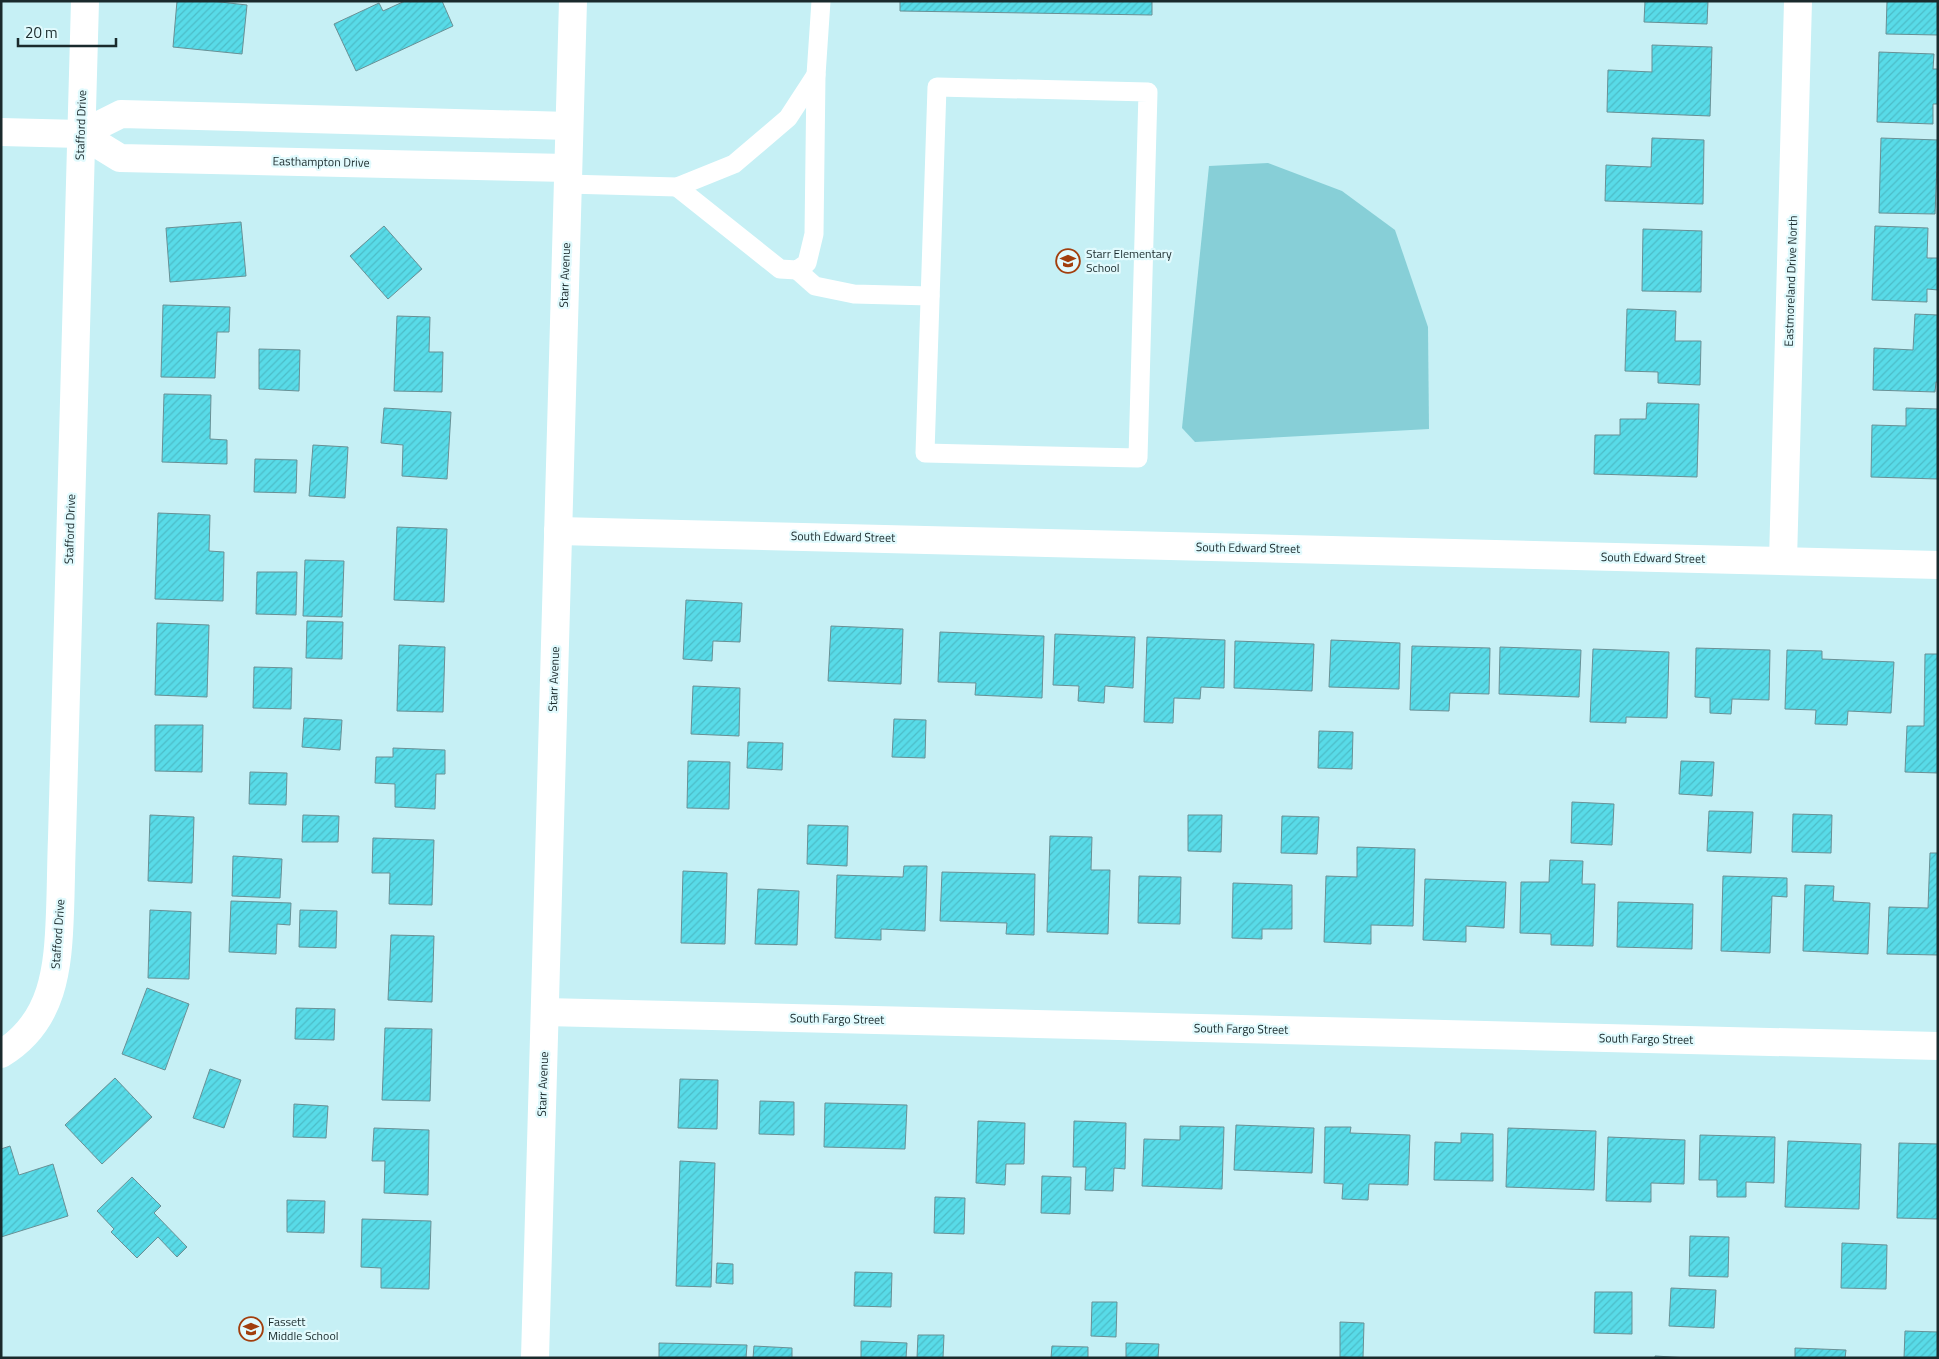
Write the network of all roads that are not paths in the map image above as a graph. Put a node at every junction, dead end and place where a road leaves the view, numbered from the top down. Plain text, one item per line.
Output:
1 (85, 1) edge
2 (573, 1) edge
3 (821, 1) edge
4 (1798, 1) edge
5 (816, 75) junction
6 (569, 126) junction
7 (1, 132) edge
8 (81, 134) junction
9 (567, 176) junction
10 (677, 187) junction
11 (797, 270) junction
12 (930, 296) junction
13 (558, 531) junction
14 (1783, 561) junction
15 (1938, 565) edge
16 (545, 1012) junction
17 (1938, 1046) edge
18 (8, 1050) edge
19 (535, 1358) edge

1 - 8 street, Stafford Drive
2 - 6 street, Starr Avenue
3 - 5 lane
4 - 14 street, Eastmoreland Drive North
5 - 10 lane
5 - 11 lane
6 - 8 street
6 - 9 street, Starr Avenue
7 - 8 street
8 - 9 street, Easthampton Drive
8 - 18 street, Stafford Drive
9 - 10 lane
9 - 13 street, Starr Avenue
10 - 11 lane
11 - 12 lane
12 - 12 lane
13 - 14 street, South Edward Street
13 - 16 street, Starr Avenue
14 - 15 street, South Edward Street
16 - 17 street, South Fargo Street
16 - 19 street, Starr Avenue

